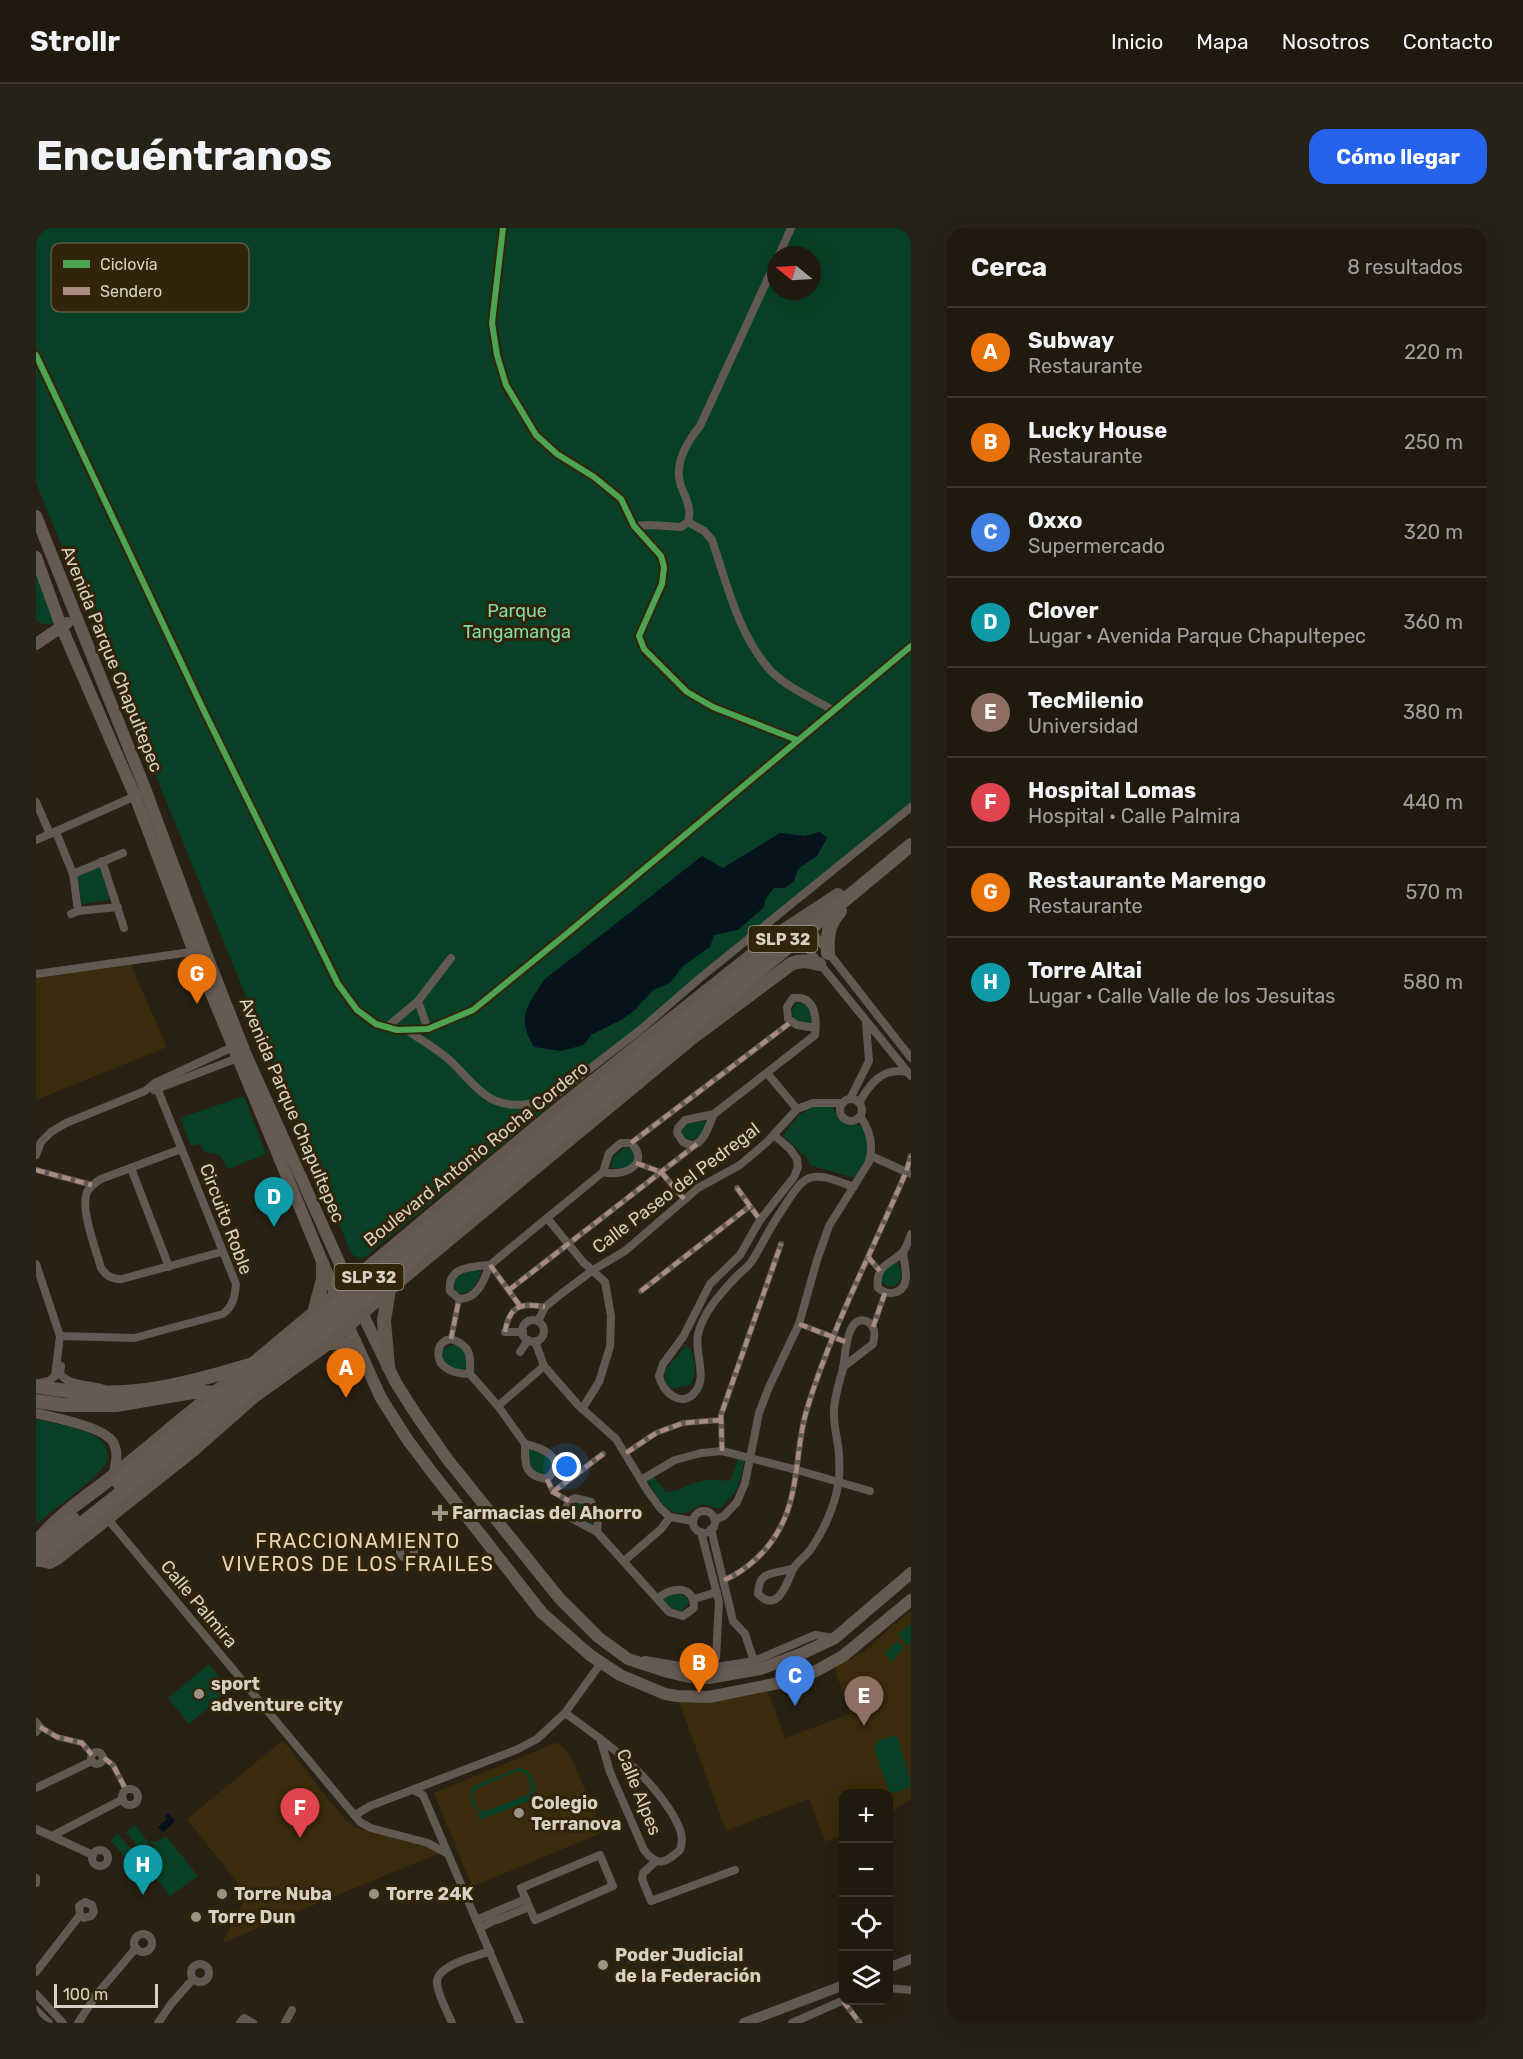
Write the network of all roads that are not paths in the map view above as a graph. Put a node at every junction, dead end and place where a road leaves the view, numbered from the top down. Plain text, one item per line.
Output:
1 (502, 228) edge
2 (791, 228) edge
3 (783, 246) edge
4 (767, 281) edge
5 (36, 355) edge
6 (36, 516) edge
7 (688, 522) junction
8 (634, 526) junction
9 (39, 532) edge
10 (36, 557) edge
11 (76, 617) junction
12 (62, 626) junction
13 (38, 638) edge
14 (911, 646) edge
15 (833, 710) junction
16 (797, 740) junction
17 (140, 793) junction
18 (36, 802) edge
19 (911, 807) edge
20 (53, 833) junction
21 (911, 835) edge
22 (36, 840) edge
23 (911, 845) edge
24 (123, 853) dead end
25 (102, 861) junction
26 (73, 874) junction
27 (860, 888) junction
28 (838, 895) junction
29 (118, 907) junction
30 (124, 928) dead end
31 (810, 929) junction
32 (799, 938) junction
33 (199, 951) junction
34 (828, 953) junction
35 (451, 958) dead end
36 (819, 964) junction
37 (36, 974) edge
38 (850, 981) junction
39 (840, 989) junction
40 (418, 1001) junction
41 (717, 1006) junction
42 (791, 1022) junction
43 (866, 1022) junction
44 (387, 1027) junction
45 (815, 1028) junction
46 (428, 1029) junction
47 (407, 1030) junction
48 (689, 1040) junction
49 (658, 1048) junction
50 (240, 1051) junction
51 (911, 1058) edge
52 (869, 1061) junction
53 (767, 1073) junction
54 (882, 1074) junction
55 (909, 1074) edge
56 (858, 1082) junction
57 (157, 1087) junction
58 (867, 1089) junction
59 (850, 1102) junction
60 (797, 1109) junction
61 (714, 1114) junction
62 (860, 1116) junction
63 (774, 1135) junction
64 (631, 1143) junction
65 (697, 1144) junction
66 (181, 1149) junction
67 (36, 1155) edge
68 (871, 1156) junction
69 (911, 1156) edge
70 (636, 1163) junction
71 (131, 1168) junction
72 (36, 1170) edge
73 (603, 1172) junction
74 (662, 1172) junction
75 (908, 1173) edge
76 (92, 1185) junction
77 (854, 1187) junction
78 (737, 1188) dead end
79 (684, 1199) junction
80 (750, 1206) junction
81 (547, 1218) junction
82 (760, 1220) junction
83 (911, 1234) edge
84 (570, 1244) junction
85 (781, 1244) dead end
86 (221, 1252) junction
87 (903, 1252) junction
88 (868, 1257) junction
89 (373, 1262) junction
90 (36, 1264) edge
91 (323, 1264) junction
92 (490, 1265) junction
93 (169, 1267) junction
94 (593, 1270) junction
95 (880, 1271) junction
96 (348, 1283) junction
97 (389, 1289) junction
98 (509, 1290) junction
99 (641, 1291) dead end
100 (335, 1293) junction
101 (885, 1293) junction
102 (459, 1299) junction
103 (520, 1306) junction
104 (545, 1307) junction
105 (314, 1311) junction
106 (362, 1313) junction
107 (538, 1321) junction
108 (298, 1324) junction
109 (799, 1324) junction
110 (348, 1326) junction
111 (873, 1327) junction
112 (505, 1332) joint
113 (523, 1332) junction
114 (60, 1336) junction
115 (72, 1337) junction
116 (834, 1337) junction
117 (452, 1339) junction
118 (531, 1341) junction
119 (846, 1342) junction
120 (356, 1346) junction
121 (323, 1347) junction
122 (520, 1352) dead end
123 (253, 1364) junction
124 (387, 1366) junction
125 (544, 1366) junction
126 (843, 1367) junction
127 (58, 1373) junction
128 (470, 1374) junction
129 (36, 1385) edge
130 (214, 1392) junction
131 (116, 1394) junction
132 (254, 1396) junction
133 (36, 1401) edge
134 (498, 1406) junction
135 (582, 1409) junction
136 (36, 1413) edge
137 (721, 1420) junction
138 (525, 1444) junction
139 (722, 1451) junction
140 (626, 1453) junction
141 (603, 1454) dead end
142 (749, 1457) junction
143 (448, 1460) junction
144 (797, 1470) junction
145 (431, 1472) junction
146 (113, 1477) junction
147 (547, 1479) junction
148 (641, 1480) junction
149 (838, 1482) junction
150 (870, 1491) dead end
151 (553, 1492) junction
152 (569, 1501) junction
153 (84, 1515) junction
154 (670, 1517) junction
155 (106, 1518) junction
156 (715, 1520) junction
157 (693, 1521) junction
158 (74, 1529) junction
159 (711, 1529) junction
160 (597, 1532) junction
161 (701, 1532) junction
162 (70, 1547) junction
163 (36, 1552) edge
164 (718, 1552) junction
165 (707, 1554) junction
166 (624, 1561) junction
167 (794, 1568) junction
168 (911, 1573) edge
169 (724, 1580) junction
170 (717, 1592) junction
171 (658, 1598) junction
172 (694, 1599) junction
173 (723, 1600) junction
174 (911, 1600) edge
175 (542, 1613) junction
176 (598, 1637) junction
177 (835, 1638) junction
178 (628, 1659) junction
179 (754, 1660) junction
180 (601, 1663) junction
181 (709, 1668) junction
182 (789, 1681) junction
183 (565, 1713) junction
184 (37, 1727) edge
185 (600, 1738) junction
186 (92, 1758) junction
187 (104, 1758) joint
188 (429, 1783) junction
189 (36, 1788) edge
190 (126, 1790) junction
191 (413, 1790) junction
192 (423, 1795) junction
193 (123, 1799) junction
194 (370, 1806) junction
195 (355, 1815) junction
196 (376, 1829) junction
197 (36, 1830) edge
198 (52, 1836) junction
199 (440, 1836) junction
200 (428, 1843) junction
201 (448, 1854) junction
202 (93, 1855) dead end
203 (656, 1861) junction
204 (735, 1870) dead end
205 (36, 1878) edge
206 (36, 1883) edge
207 (528, 1903) junction
208 (80, 1916) dead end
209 (478, 1924) junction
210 (135, 1948) dead end
211 (490, 1951) junction
212 (911, 1959) edge
213 (893, 1966) edge
214 (36, 1972) edge
215 (193, 1979) dead end
216 (839, 1987) edge
217 (893, 1988) edge
218 (911, 1990) edge
219 (36, 1994) edge
220 (839, 2002) edge
221 (847, 2005) edge
222 (36, 2010) edge
223 (292, 2010) dead end
224 (49, 2023) edge
225 (63, 2023) edge
226 (78, 2023) edge
227 (158, 2023) edge
228 (240, 2023) edge
229 (253, 2023) edge
230 (285, 2023) edge
231 (452, 2023) edge
232 (520, 2023) edge
233 (744, 2023) edge
234 (792, 2023) edge
235 (860, 2023) edge

1 - 8 street
2 - 3 street
4 - 7 street
5 - 44 street
6 - 9 main road, Avenida Parque Chapultepec
7 - 8 street
7 - 15 street
8 - 16 street
9 - 11 main road, Avenida Parque Chapultepec
10 - 12 main road, Avenida Parque Chapultepec
11 - 12 main road
11 - 17 main road, Avenida Parque Chapultepec
12 - 13 main road
12 - 17 main road, Avenida Parque Chapultepec
14 - 15 street
15 - 16 street
16 - 46 street
17 - 20 street
17 - 33 main road, Avenida Parque Chapultepec
18 - 20 street
19 - 47 street
20 - 22 street
20 - 26 street
21 - 28 highway, SLP 32
23 - 27 highway, SLP 32
24 - 25 street
25 - 26 street
25 - 29 street
26 - 29 street
27 - 31 highway, SLP 32
27 - 34 highway
28 - 49 highway, SLP 32
28 - 89 main road, Boulevard Antonio Rocha Cordero
29 - 30 street
31 - 32 highway, SLP 32
31 - 34 street
32 - 36 street
32 - 41 highway, SLP 32
33 - 37 street
33 - 50 main road, Avenida Parque Chapultepec
34 - 38 street
35 - 40 street
36 - 39 street
36 - 48 main road
38 - 39 street
38 - 51 street
39 - 43 street
40 - 44 street
40 - 46 street
41 - 48 highway
41 - 49 highway, SLP 32
42 - 45 street
42 - 45 street
42 - 64 street
43 - 52 street
43 - 55 street
44 - 47 street
45 - 53 street
46 - 47 street
48 - 97 main road
49 - 153 highway, SLP 32
50 - 57 street
50 - 57 street
50 - 91 main road, Avenida Parque Chapultepec
50 - 96 main road, Avenida Parque Chapultepec
52 - 54 street
52 - 56 street
53 - 60 street
53 - 61 street
54 - 55 street
54 - 58 street
56 - 58 street
56 - 59 street
57 - 66 street, Circuito Roble
57 - 67 street
58 - 59 street
59 - 60 street
59 - 62 street
59 - 62 street
60 - 63 street, Calle Paseo del Pedregal
61 - 65 street
61 - 65 street
62 - 68 street
63 - 79 street, Calle Paseo del Pedregal
63 - 82 street
64 - 70 street
64 - 73 street
65 - 74 street
66 - 71 street
66 - 86 street, Circuito Roble
68 - 75 street
68 - 77 street
69 - 75 street
70 - 73 street
70 - 74 street
71 - 76 street
71 - 93 street
72 - 76 street
73 - 81 street
74 - 79 street
74 - 84 street
75 - 88 street
76 - 93 street
77 - 82 street
77 - 109 street
78 - 80 street
79 - 94 street, Calle Paseo del Pedregal
80 - 82 street
80 - 99 street
81 - 84 street
81 - 92 street
83 - 87 street
84 - 94 street
84 - 98 street
85 - 137 street
86 - 93 street
86 - 115 street, Circuito Roble
87 - 95 street
87 - 101 street
88 - 95 street
88 - 116 street
89 - 96 main road, Boulevard Antonio Rocha Cordero
89 - 97 main road
90 - 114 street
91 - 100 main road, Avenida Parque Chapultepec
91 - 105 main road
92 - 98 street
92 - 102 street
92 - 102 street
94 - 104 street, Calle Paseo del Pedregal
94 - 135 street
95 - 101 street
96 - 100 main road, Boulevard Antonio Rocha Cordero
96 - 106 main road, Avenida Parque Chapultepec
97 - 106 main road
97 - 124 main road
98 - 103 street
100 - 105 main road, Boulevard Antonio Rocha Cordero
100 - 110 main road, Avenida Parque Chapultepec
101 - 111 street
102 - 117 street
103 - 104 street
103 - 112 street
104 - 107 street, Calle Paseo del Pedregal
105 - 108 main road, Boulevard Antonio Rocha Cordero
106 - 110 main road
106 - 124 main road, Avenida Parque Chapultepec
107 - 113 street
107 - 118 street
108 - 121 main road
108 - 123 main road, Boulevard Antonio Rocha Cordero
109 - 116 street
109 - 142 street
110 - 120 main road, Avenida Parque Chapultepec
110 - 121 main road
111 - 119 street
111 - 126 street
112 - 113 street
113 - 118 street
114 - 115 street, Circuito Roble
114 - 127 street
115 - 127 street
116 - 119 street
116 - 144 street
117 - 128 street
117 - 128 street
118 - 122 street
118 - 125 street
119 - 126 street
120 - 121 main road
120 - 145 main road, Avenida Parque Chapultepec
121 - 132 main road
123 - 130 main road, Boulevard Antonio Rocha Cordero
123 - 131 highway
124 - 143 main road, Avenida Parque Chapultepec
125 - 134 street
125 - 135 street
126 - 149 street
127 - 129 street
127 - 131 street
128 - 134 street
129 - 131 highway
130 - 132 highway
130 - 133 highway
130 - 146 main road, Boulevard Antonio Rocha Cordero
132 - 155 main road
134 - 138 street
135 - 140 street
136 - 146 street
137 - 139 street
137 - 140 street
138 - 147 street
138 - 147 street
139 - 142 street
139 - 148 street
140 - 148 street
141 - 151 street
142 - 144 street
142 - 156 street
143 - 145 main road
143 - 176 main road, Avenida Parque Chapultepec
144 - 149 street
144 - 169 street
145 - 175 main road, Avenida Parque Chapultepec
146 - 163 main road, Boulevard Antonio Rocha Cordero
147 - 151 street
148 - 154 street
149 - 150 street
149 - 167 street
151 - 152 street
152 - 160 street
152 - 160 street
153 - 158 highway, SLP 32
153 - 163 highway, SLP 32
154 - 157 street
154 - 166 street
155 - 162 main road
155 - 195 street, Calle Palmira
156 - 157 street
156 - 159 street
157 - 161 street
158 - 162 highway
158 - 163 highway, SLP 32
159 - 161 street
159 - 164 street
160 - 166 street
161 - 165 street
162 - 163 main road
164 - 165 street
164 - 169 street
165 - 170 street
166 - 171 street
167 - 167 street
168 - 177 main road, Avenida Parque Chapultepec
169 - 173 street
170 - 172 street
170 - 173 street
171 - 172 street
171 - 172 street
173 - 179 street
173 - 181 street
174 - 182 main road, Avenida Parque Chapultepec
175 - 176 main road
175 - 180 main road, Avenida Parque Chapultepec
176 - 178 main road, Avenida Parque Chapultepec
177 - 178 main road, Avenida Parque Chapultepec
177 - 179 street
177 - 182 main road
178 - 181 street
179 - 181 street
180 - 182 main road, Avenida Parque Chapultepec
180 - 183 street
183 - 185 street, Calle Alpes
183 - 188 street
184 - 186 street
185 - 203 street, Calle Alpes
185 - 203 street, Calle Alpes
186 - 187 street
186 - 189 street
187 - 190 street
188 - 191 street
188 - 192 street
190 - 193 street
190 - 193 street
191 - 192 street
191 - 194 street
192 - 199 street
193 - 198 street
194 - 195 street
194 - 196 street
195 - 196 street, Calle Palmira
196 - 200 street, Calle Palmira
197 - 198 street
198 - 202 street
199 - 200 street
199 - 201 street
200 - 201 street, Calle Palmira
201 - 209 street
203 - 204 street
205 - 206 street
207 - 207 street
207 - 209 street
208 - 214 street
209 - 211 street
210 - 226 street
211 - 231 street
211 - 232 street
212 - 213 street
215 - 227 street
216 - 233 street
217 - 218 street
219 - 225 street
220 - 234 street
221 - 235 street
222 - 224 street
223 - 230 street
228 - 229 street

